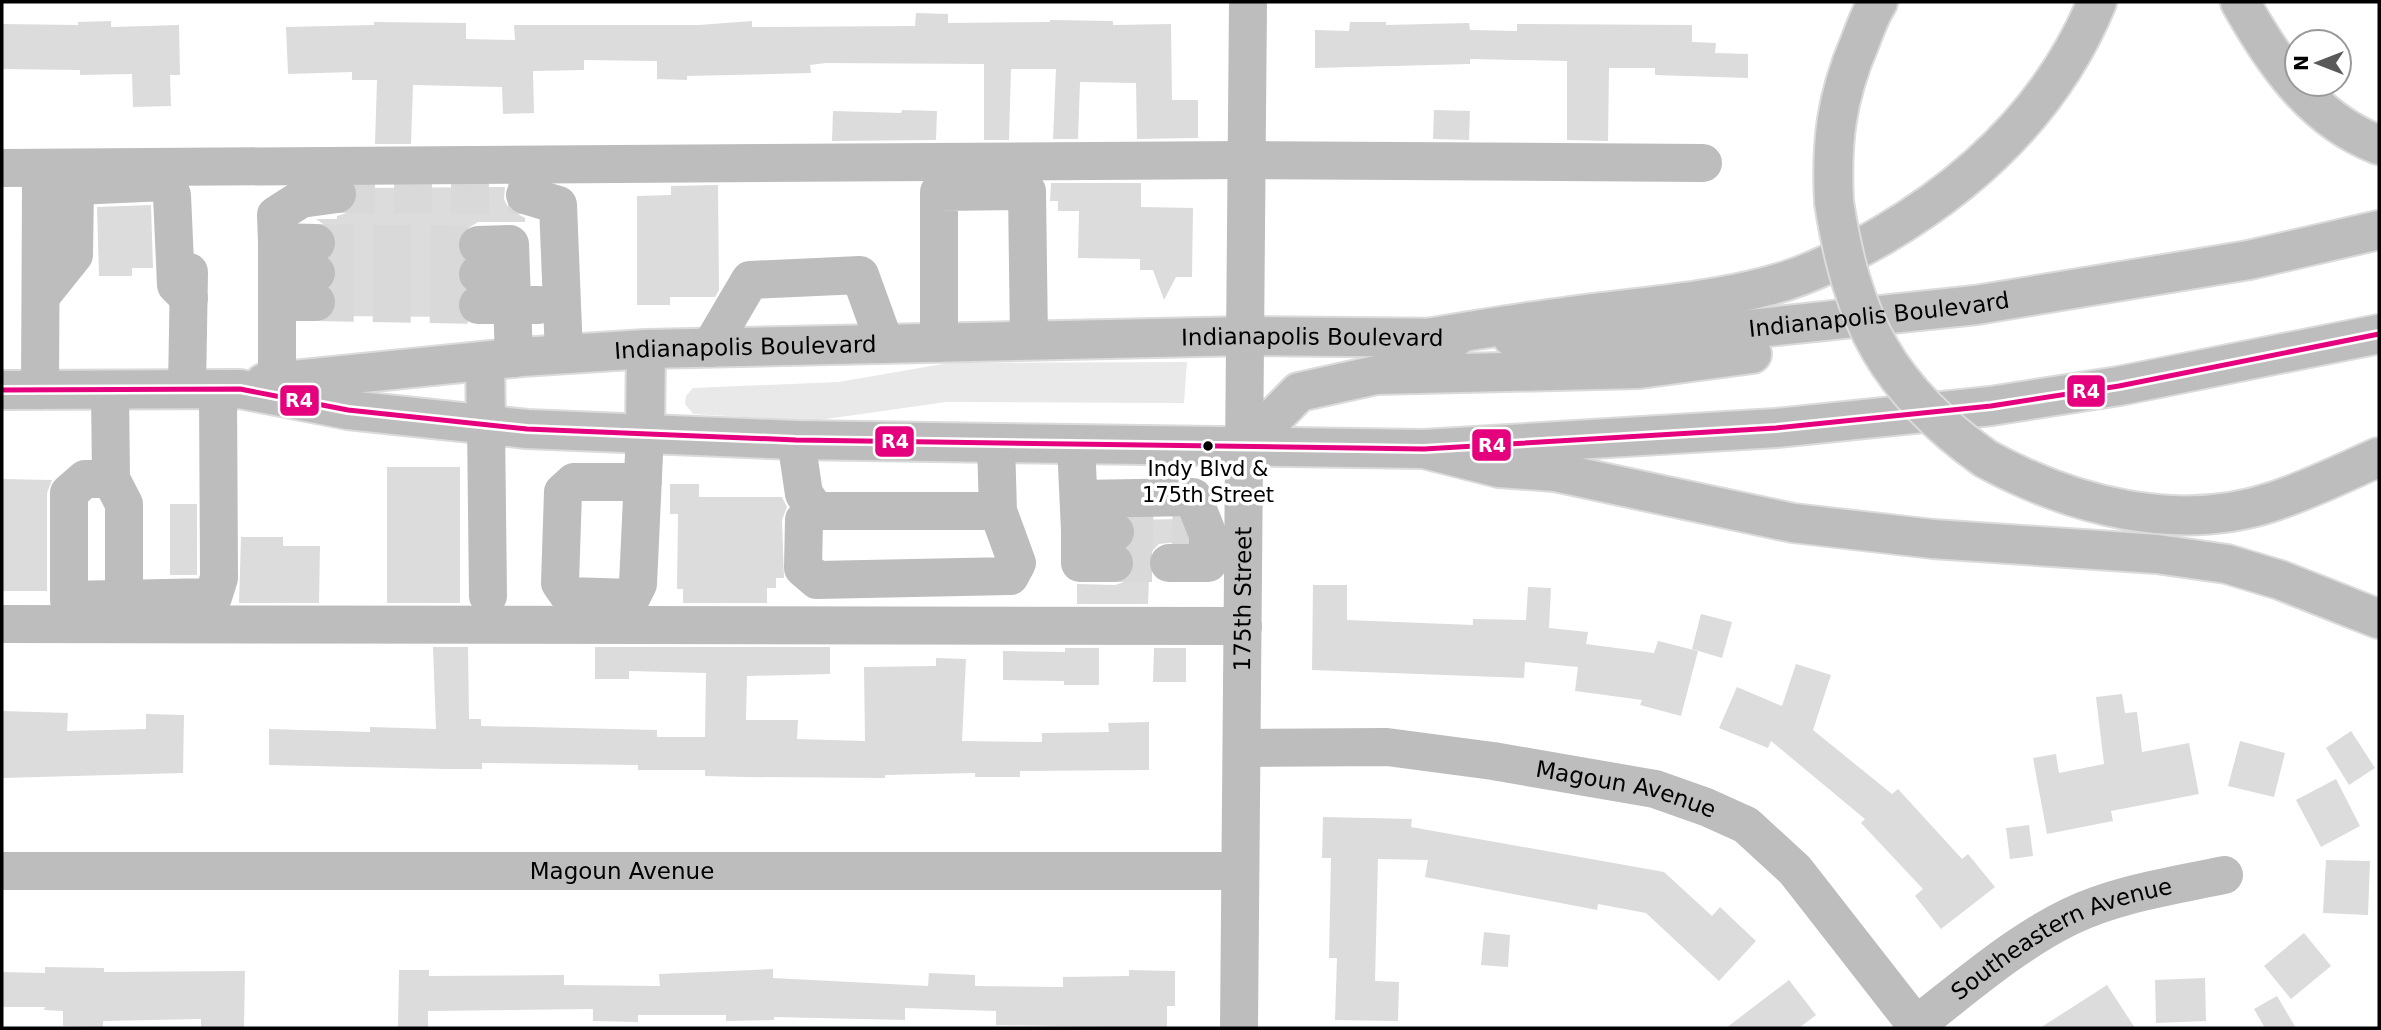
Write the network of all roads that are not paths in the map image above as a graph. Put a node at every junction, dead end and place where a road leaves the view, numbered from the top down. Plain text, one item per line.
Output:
1 (1248, 2) edge
2 (1878, 2) edge
3 (2097, 2) edge
4 (2240, 2) edge
5 (2379, 145) edge
6 (1247, 160) junction
7 (1703, 163) dead end
8 (2, 168) edge
9 (189, 183) dead end
10 (337, 194) tunnel mouth
11 (525, 195) tunnel mouth
12 (2379, 230) edge
13 (277, 272) junction
14 (188, 298) junction
15 (561, 305) junction
16 (1976, 305) junction
17 (2379, 334) edge
18 (1247, 336) junction
19 (1422, 339) junction
20 (1029, 340) junction
21 (939, 343) junction
22 (885, 344) junction
23 (710, 348) junction
24 (646, 349) junction
25 (564, 354) junction
26 (499, 359) junction
27 (277, 380) junction
28 (215, 389) junction
29 (2, 390) edge
30 (40, 390) junction
31 (110, 390) junction
32 (486, 424) junction
33 (645, 433) junction
34 (796, 440) junction
35 (996, 443) junction
36 (1076, 444) junction
37 (1171, 446) junction
38 (1245, 447) junction
39 (1424, 449) junction
40 (2379, 457) edge
41 (111, 479) junction
42 (643, 482) junction
43 (1173, 497) junction
44 (998, 511) junction
45 (816, 512) junction
46 (1203, 541) junction
47 (488, 596) dead end
48 (124, 600) junction
49 (631, 611) junction
50 (2379, 619) edge
51 (2, 624) edge
52 (1242, 626) junction
53 (1242, 748) junction
54 (1240, 871) junction
55 (2, 872) edge
56 (2224, 875) dead end
57 (1914, 1027) edge
58 (1239, 1028) edge

1 - 6 main road, 175th Street
2 - 40 main road, bridge
3 - 19 main road
4 - 5 main road
6 - 7 main road
6 - 8 main road
6 - 18 main road, 175th Street
9 - 14 main road
10 - 13 main road
11 - 15 main road
12 - 16 main road, Indianapolis Boulevard
13 - 13 main road
13 - 27 main road
14 - 28 main road
14 - 30 main road
15 - 25 main road
15 - 26 main road
16 - 19 main road, Indianapolis Boulevard
16 - 38 main road
17 - 39 main road, Indianapolis Boulevard
18 - 19 main road, Indianapolis Boulevard
18 - 20 main road, Indianapolis Boulevard
18 - 38 main road, 175th Street
20 - 21 main road, Indianapolis Boulevard
20 - 21 main road
21 - 22 main road, Indianapolis Boulevard
22 - 23 main road, Indianapolis Boulevard
22 - 23 main road
23 - 24 main road, Indianapolis Boulevard
24 - 25 main road, Indianapolis Boulevard
24 - 33 main road
25 - 26 main road, Indianapolis Boulevard
26 - 27 main road, Indianapolis Boulevard
26 - 32 main road
27 - 28 main road, Indianapolis Boulevard
28 - 31 main road, Indianapolis Boulevard
28 - 32 main road, Indianapolis Boulevard
28 - 48 main road
29 - 30 main road, Indianapolis Boulevard
30 - 31 main road, Indianapolis Boulevard
31 - 41 main road
32 - 33 main road, Indianapolis Boulevard
32 - 47 main road
33 - 34 main road, Indianapolis Boulevard
33 - 42 main road
34 - 35 main road, Indianapolis Boulevard
34 - 45 main road
35 - 36 main road, Indianapolis Boulevard
35 - 44 main road
36 - 37 main road, Indianapolis Boulevard
36 - 43 main road
37 - 38 main road, Indianapolis Boulevard
37 - 43 main road
38 - 39 main road, Indianapolis Boulevard
38 - 46 main road, 175th Street
39 - 50 main road
41 - 48 main road
41 - 48 main road
42 - 49 main road
42 - 49 main road
43 - 46 main road
44 - 45 main road
44 - 45 main road
46 - 52 main road, 175th Street
49 - 51 main road
49 - 52 main road
52 - 53 main road, 175th Street
53 - 54 main road, 175th Street
53 - 57 main road, Magoun Avenue
54 - 55 main road, Magoun Avenue
54 - 58 main road, 175th Street
56 - 57 main road, Southeastern Avenue

